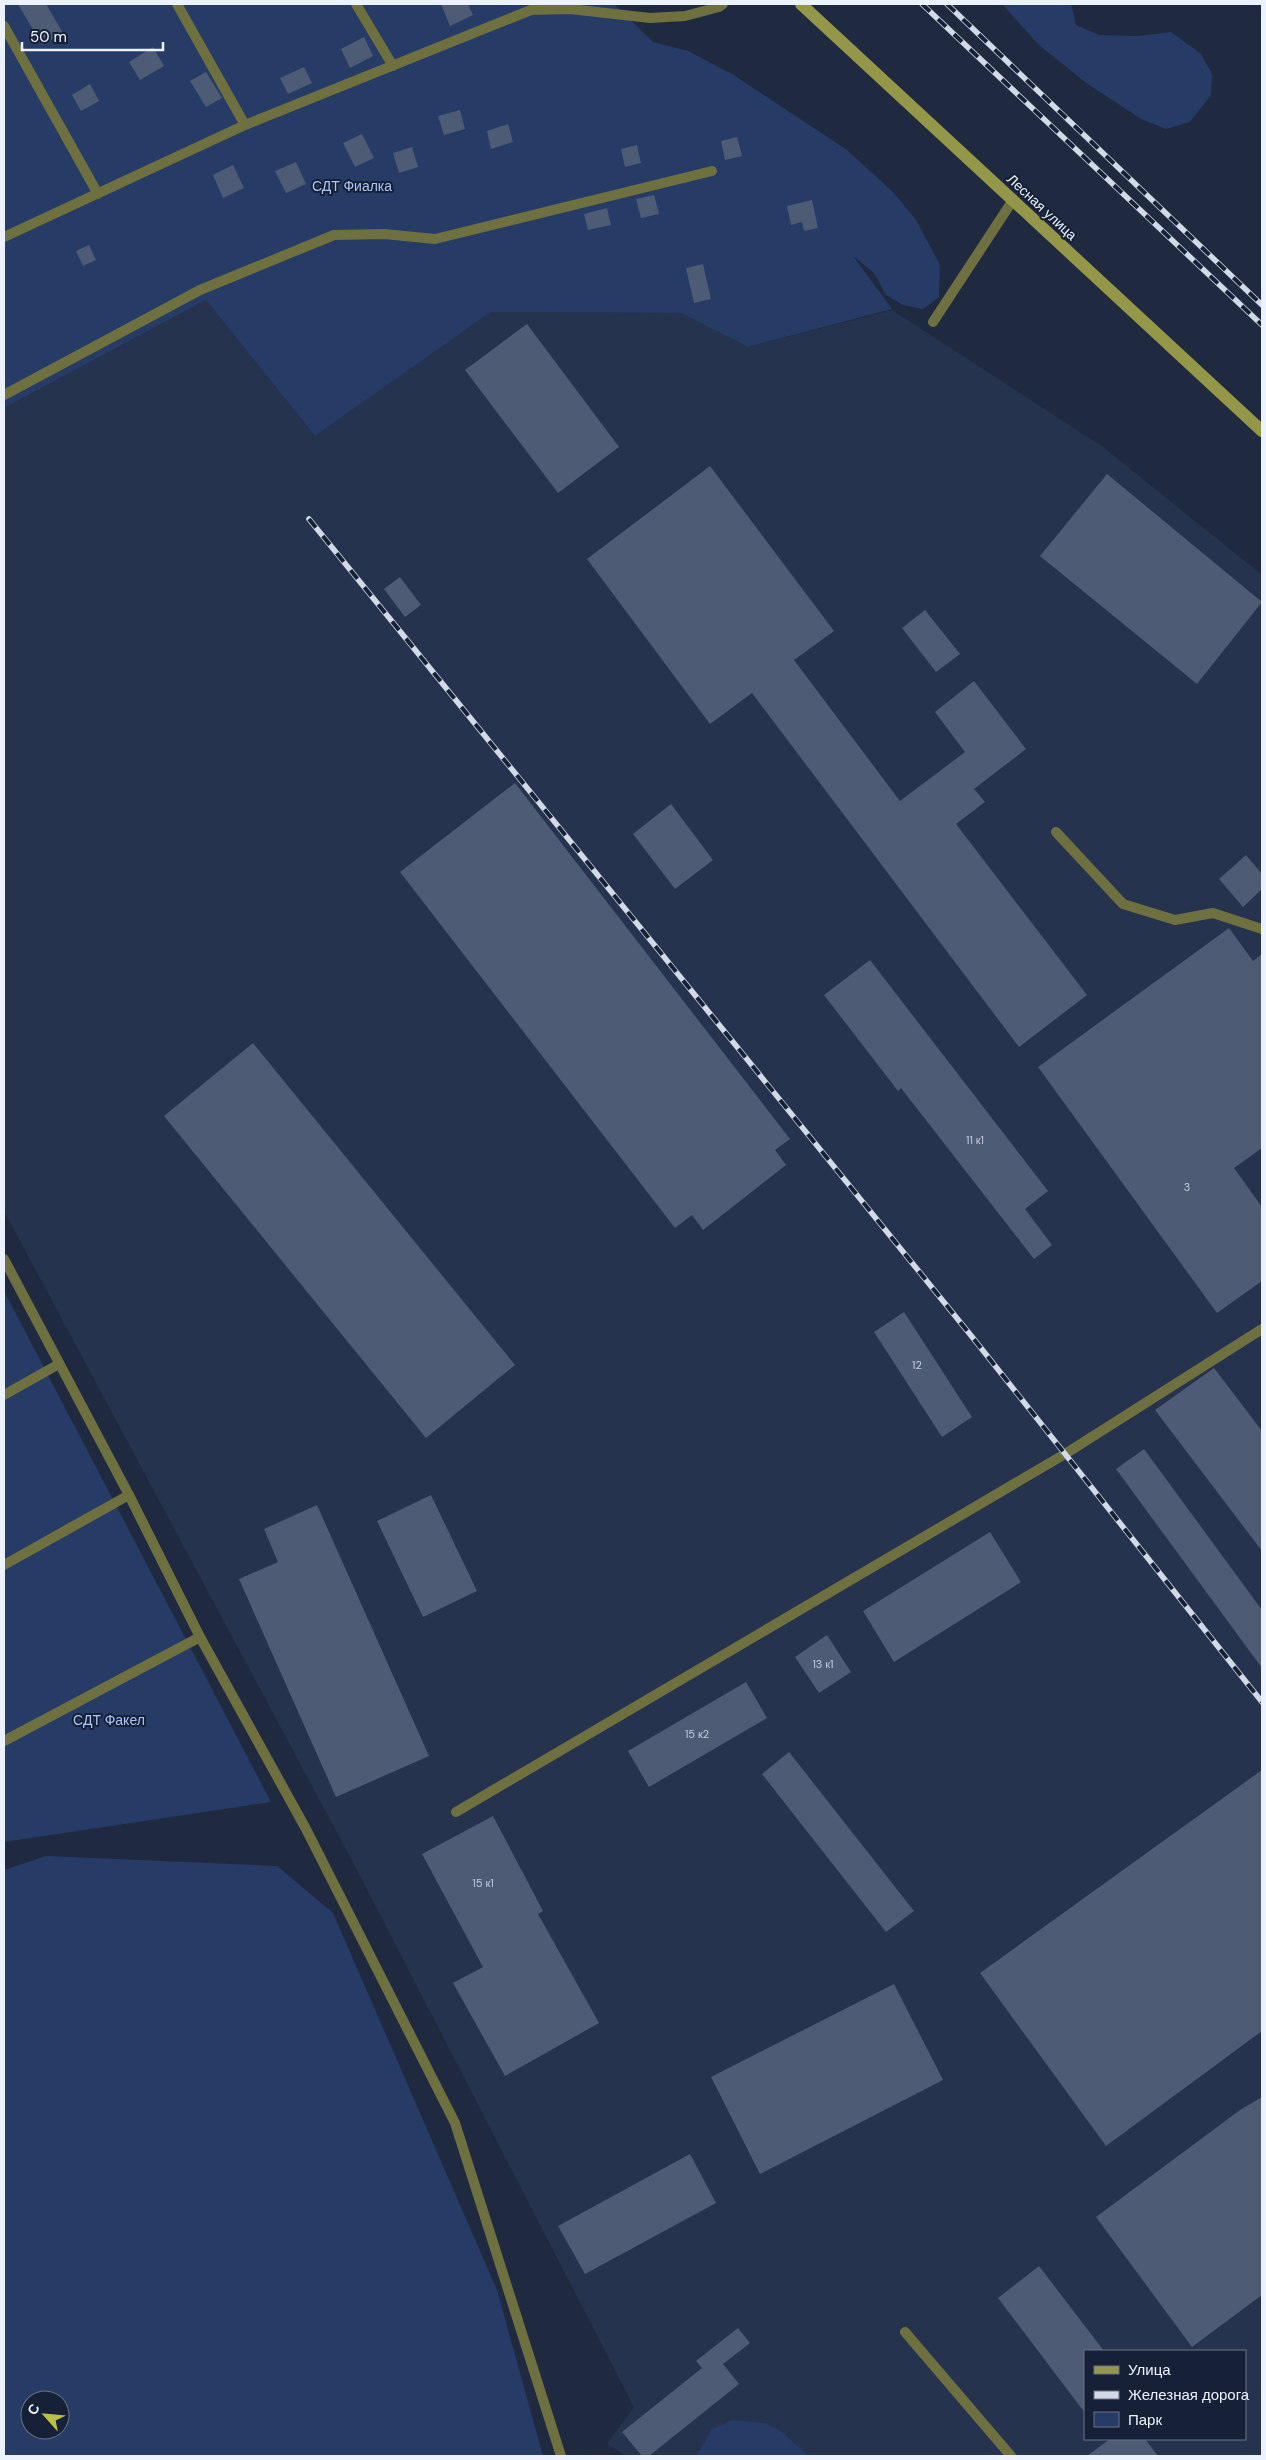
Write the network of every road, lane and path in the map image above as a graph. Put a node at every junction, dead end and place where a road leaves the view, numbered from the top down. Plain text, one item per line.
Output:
1 (177, 4) edge
2 (356, 4) edge
3 (724, 4) edge
4 (801, 4) edge
5 (4, 26) edge
6 (394, 66) junction
7 (245, 126) junction
8 (712, 171) dead end
9 (98, 194) junction
10 (1013, 200) junction
11 (4, 237) edge
12 (933, 322) dead end
13 (4, 395) edge
14 (1262, 432) edge
15 (1056, 832) dead end
16 (1262, 929) edge
17 (4, 1260) edge
18 (1262, 1328) edge
19 (59, 1364) junction
20 (4, 1395) edge
21 (128, 1494) junction
22 (4, 1565) edge
23 (200, 1637) junction
24 (4, 1741) edge
25 (456, 1812) dead end
26 (905, 2332) dead end
27 (561, 2456) edge
28 (1011, 2456) edge

1 - 7 lane
2 - 6 lane
3 - 6 lane
4 - 10 street, Лесная улица
5 - 9 lane
6 - 7 lane
7 - 9 lane
8 - 13 lane
9 - 11 lane
10 - 12 lane
10 - 14 street, Лесная улица
15 - 16 lane
17 - 19 lane
18 - 25 lane
19 - 20 lane
19 - 21 lane
21 - 22 lane
21 - 23 lane
23 - 24 lane
23 - 27 lane
26 - 28 lane

